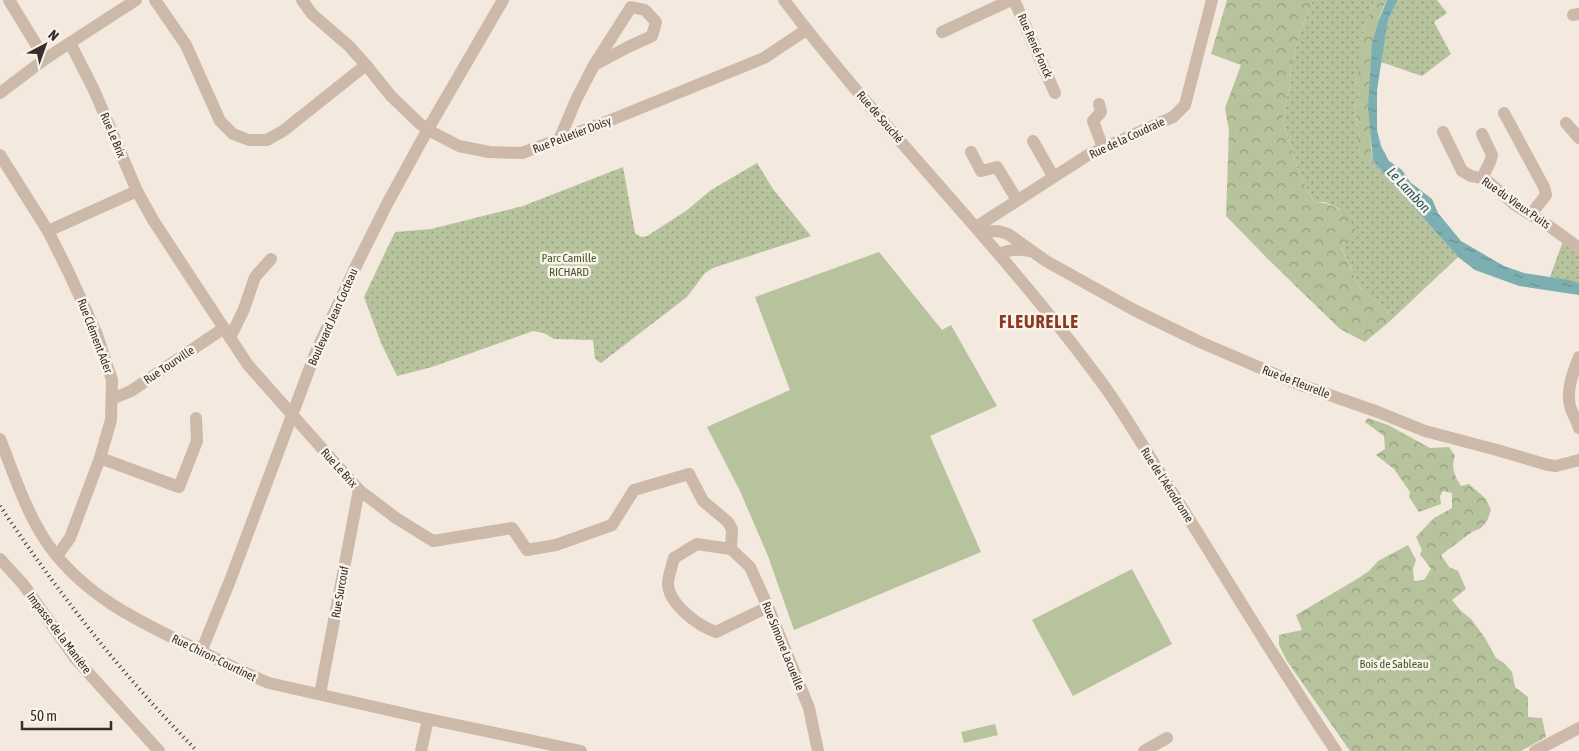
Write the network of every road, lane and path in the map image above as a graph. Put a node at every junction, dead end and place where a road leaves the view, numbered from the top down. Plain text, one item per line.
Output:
1 (9, 0) edge
2 (136, 0) edge
3 (155, 0) edge
4 (302, 0) edge
5 (503, 0) edge
6 (784, 0) edge
7 (1013, 0) edge
8 (1212, 0) edge
9 (806, 30) junction
10 (942, 32) dead end
11 (70, 43) junction
12 (45, 59) junction
13 (366, 65) junction
14 (594, 65) junction
15 (1055, 92) dead end
16 (0, 93) edge
17 (1099, 104) dead end
18 (1504, 113) dead end
19 (1566, 123) dead end
20 (428, 129) junction
21 (1443, 132) dead end
22 (1482, 134) dead end
23 (1579, 138) edge
24 (559, 140) junction
25 (1033, 141) dead end
26 (1103, 148) junction
27 (971, 152) dead end
28 (0, 156) edge
29 (1054, 176) junction
30 (1482, 178) junction
31 (137, 191) junction
32 (1017, 200) junction
33 (1531, 214) junction
34 (978, 229) junction
35 (48, 231) junction
36 (1579, 248) edge
37 (1030, 251) junction
38 (999, 254) junction
39 (271, 259) dead end
40 (227, 333) junction
41 (1579, 357) edge
42 (112, 399) junction
43 (292, 414) junction
44 (196, 418) dead end
45 (1579, 428) edge
46 (0, 440) edge
47 (100, 458) junction
48 (1579, 460) edge
49 (358, 490) junction
50 (731, 549) junction
51 (57, 556) junction
52 (1, 560) edge
53 (768, 607) junction
54 (201, 652) junction
55 (320, 694) junction
56 (428, 719) junction
57 (1579, 728) edge
58 (1167, 738) dead end
59 (160, 751) edge
60 (421, 751) edge
61 (581, 751) edge
62 (818, 751) edge
63 (1144, 751) edge
64 (1336, 751) edge
65 (1535, 751) edge

1 - 12 street
2 - 11 street
3 - 13 street
4 - 13 street, Rue Pelletier Doisy
5 - 20 street, Boulevard Jean Cocteau
6 - 9 street, Rue de Souché
7 - 10 street
7 - 15 street, Rue René Fonck
8 - 26 street, Rue de la Coudraie
9 - 24 street, Rue Pelletier Doisy
9 - 34 street, Rue de Souché
11 - 12 street
11 - 31 street, Rue Le Brix
12 - 16 street
13 - 20 street, Rue Pelletier Doisy
14 - 14 street
14 - 24 street
17 - 26 street
18 - 33 street
19 - 23 street
20 - 24 street, Rue Pelletier Doisy
20 - 43 street, Boulevard Jean Cocteau
21 - 30 street, Rue du Vieux Puits
22 - 30 street
25 - 29 street
26 - 29 street, Rue de la Coudraie
27 - 32 street
28 - 35 street, Rue Clément Ader
29 - 32 street, Rue de la Coudraie
30 - 33 street, Rue du Vieux Puits
31 - 35 street
31 - 40 street, Rue Le Brix
32 - 34 street, Rue de la Coudraie
33 - 36 street, Rue du Vieux Puits
34 - 37 street, Rue de Fleurelle
34 - 38 street, Rue de l'Aérodrome
35 - 42 street, Rue Clément Ader
37 - 38 street
37 - 48 street, Rue de Fleurelle
38 - 64 street, Rue de l'Aérodrome
39 - 40 street
40 - 42 street, Rue Tourville
40 - 43 street, Rue Le Brix
41 - 45 street
42 - 47 street, Rue Clément Ader
43 - 49 street, Rue Le Brix
43 - 54 street, Boulevard Jean Cocteau
44 - 47 street
46 - 51 street, Rue Chiron-Courtinet
47 - 51 street, Rue Clément Ader
49 - 50 street, Rue Le Brix
49 - 55 street, Rue Surcouf
50 - 53 street, Rue Simone Lacueille
50 - 53 street
51 - 54 street, Rue Chiron-Courtinet
52 - 59 street, Impasse de la Manière
53 - 62 street, Rue Simone Lacueille
54 - 55 street, Rue Chiron-Courtinet
55 - 56 street, Rue Chiron-Courtinet
56 - 60 street
56 - 61 street, Rue Chiron-Courtinet
57 - 65 street
58 - 63 street

